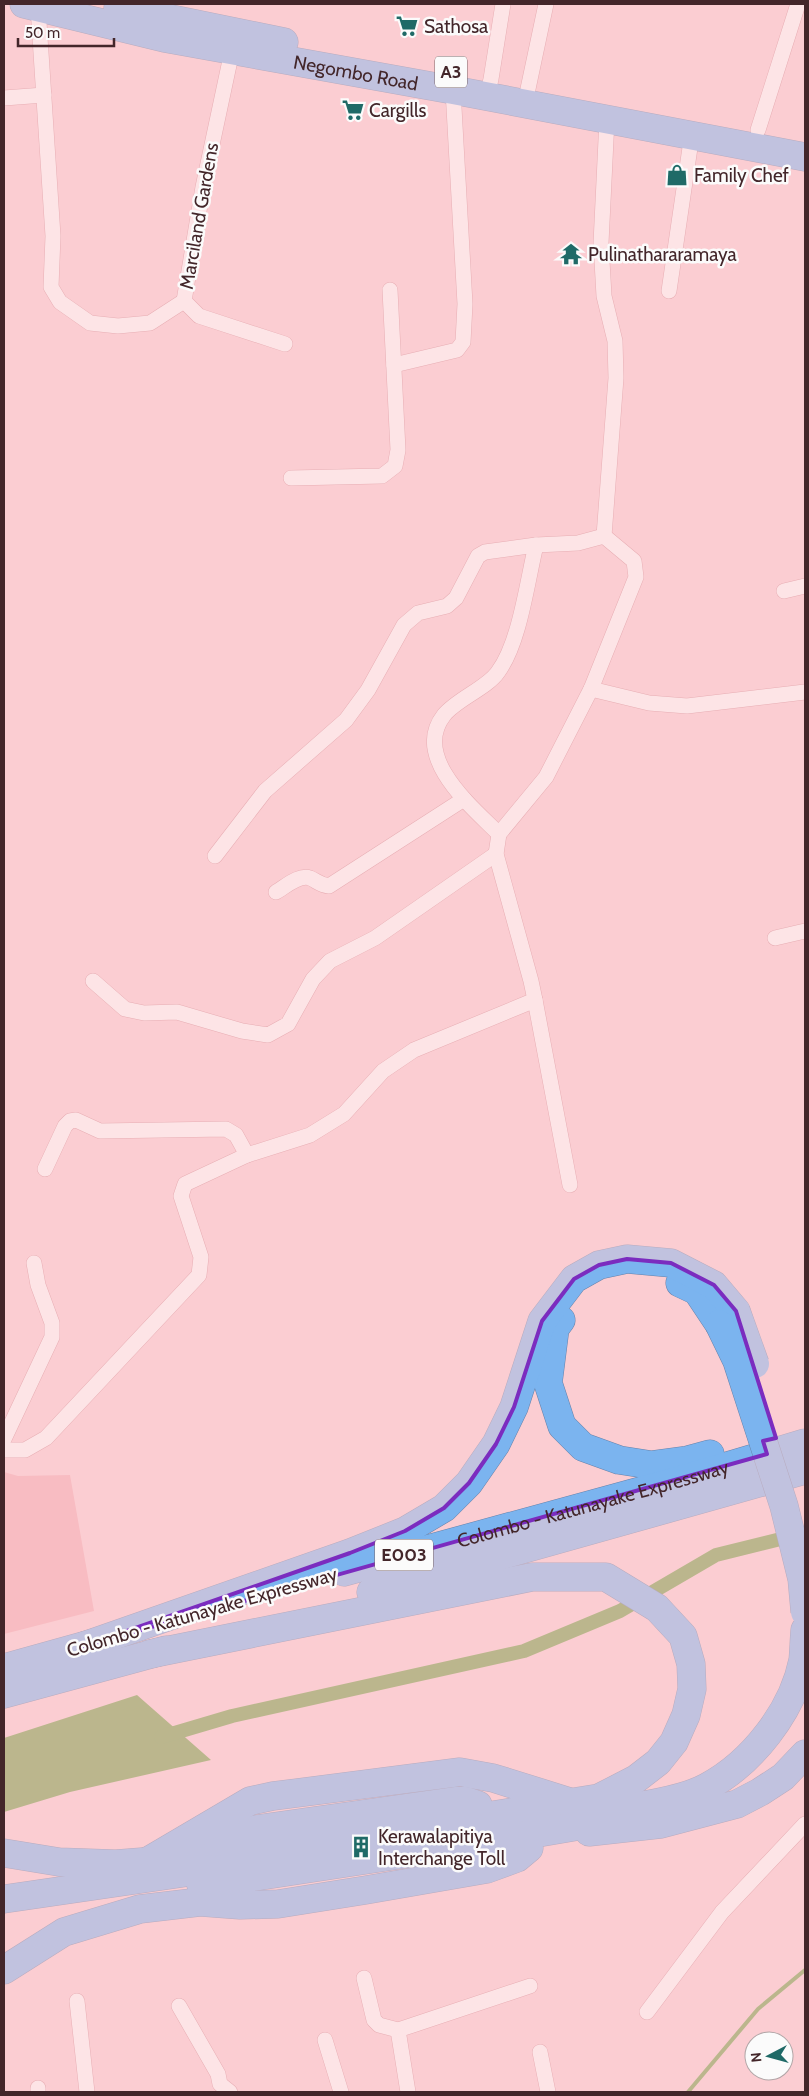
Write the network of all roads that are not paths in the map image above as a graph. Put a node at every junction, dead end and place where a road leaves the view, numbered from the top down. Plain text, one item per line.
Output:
1 (503, 4) edge
2 (546, 4) edge
3 (798, 4) edge
4 (31, 6) edge
5 (101, 10) edge
6 (232, 51) junction
7 (453, 81) junction
8 (489, 87) junction
9 (526, 94) junction
10 (44, 95) junction
11 (4, 98) edge
12 (607, 119) junction
13 (758, 130) junction
14 (692, 134) junction
15 (805, 140) edge
16 (805, 158) edge
17 (390, 290) dead end
18 (669, 291) dead end
19 (184, 301) junction
20 (285, 344) dead end
21 (394, 364) junction
22 (291, 478) dead end
23 (604, 536) junction
24 (536, 545) junction
25 (805, 586) edge
26 (784, 591) dead end
27 (591, 689) junction
28 (805, 692) edge
29 (464, 799) junction
30 (499, 834) junction
31 (496, 854) junction
32 (215, 856) dead end
33 (276, 892) dead end
34 (805, 931) edge
35 (775, 938) dead end
36 (93, 981) dead end
37 (535, 1000) junction
38 (247, 1155) junction
39 (45, 1170) dead end
40 (570, 1185) dead end
41 (34, 1263) dead end
42 (727, 1318) junction
43 (805, 1431) edge
44 (4, 1439) edge
45 (805, 1443) edge
46 (4, 1450) edge
47 (805, 1470) edge
48 (805, 1538) edge
49 (805, 1612) edge
50 (805, 1630) edge
51 (84, 1646) junction
52 (150, 1654) junction
53 (4, 1668) edge
54 (4, 1694) edge
55 (805, 1694) edge
56 (805, 1754) edge
57 (524, 1808) junction
58 (805, 1824) edge
59 (594, 1831) junction
60 (560, 1837) junction
61 (213, 1844) junction
62 (4, 1853) edge
63 (148, 1861) junction
64 (181, 1889) junction
65 (4, 1899) edge
66 (4, 1913) edge
67 (4, 1970) edge
68 (364, 1978) dead end
69 (530, 1986) dead end
70 (77, 2001) dead end
71 (180, 2006) dead end
72 (647, 2012) dead end
73 (398, 2030) junction
74 (325, 2040) dead end
75 (540, 2052) dead end
76 (87, 2092) edge
77 (230, 2092) edge
78 (341, 2092) edge
79 (408, 2092) edge
80 (548, 2092) edge

1 - 8 street
2 - 9 street
3 - 13 street
4 - 5 highway, Negombo Road / A3
4 - 10 street
5 - 6 highway, Negombo Road / A3
5 - 7 highway, Negombo Road / A3
6 - 7 highway, Negombo Road / A3
6 - 19 street, Marciland Gardens
7 - 8 highway, Negombo Road / A3
7 - 21 street
8 - 9 highway, Negombo Road / A3
9 - 12 highway, Negombo Road / A3
9 - 13 highway, Negombo Road / A3
10 - 11 street
10 - 19 street
12 - 14 highway, Negombo Road / A3
12 - 23 street
13 - 15 highway, Negombo Road / A3
14 - 16 highway, Negombo Road / A3
14 - 18 street
17 - 21 street
19 - 20 street, Marciland Gardens
21 - 22 street
23 - 24 street
23 - 27 street
24 - 29 street
24 - 32 street
25 - 26 street
27 - 28 street
27 - 30 street
29 - 30 street
29 - 33 street
30 - 31 street
31 - 36 street
31 - 37 street
34 - 35 street
37 - 38 street
37 - 40 street
38 - 39 street
38 - 46 street
41 - 44 street
42 - 43 highway
42 - 48 highway, bridge
42 - 49 highway, bridge
42 - 51 highway
45 - 51 highway, Colombo - Katunayake Expressway / E003
47 - 52 highway, Colombo - Katunayake Expressway / E003
50 - 64 highway
51 - 53 highway, Colombo - Katunayake Expressway / E003
52 - 54 highway, Colombo - Katunayake Expressway / E003
52 - 57 highway
55 - 64 highway
56 - 59 highway
57 - 61 highway
57 - 61 highway
57 - 63 highway
57 - 63 highway
57 - 64 highway
58 - 72 street
59 - 60 highway
59 - 64 highway
60 - 64 highway
60 - 64 highway
61 - 63 highway
62 - 63 highway
64 - 65 highway
64 - 66 highway
64 - 67 highway
68 - 73 street
69 - 73 street
70 - 76 street
71 - 77 street
73 - 79 street
74 - 78 street
75 - 80 street

